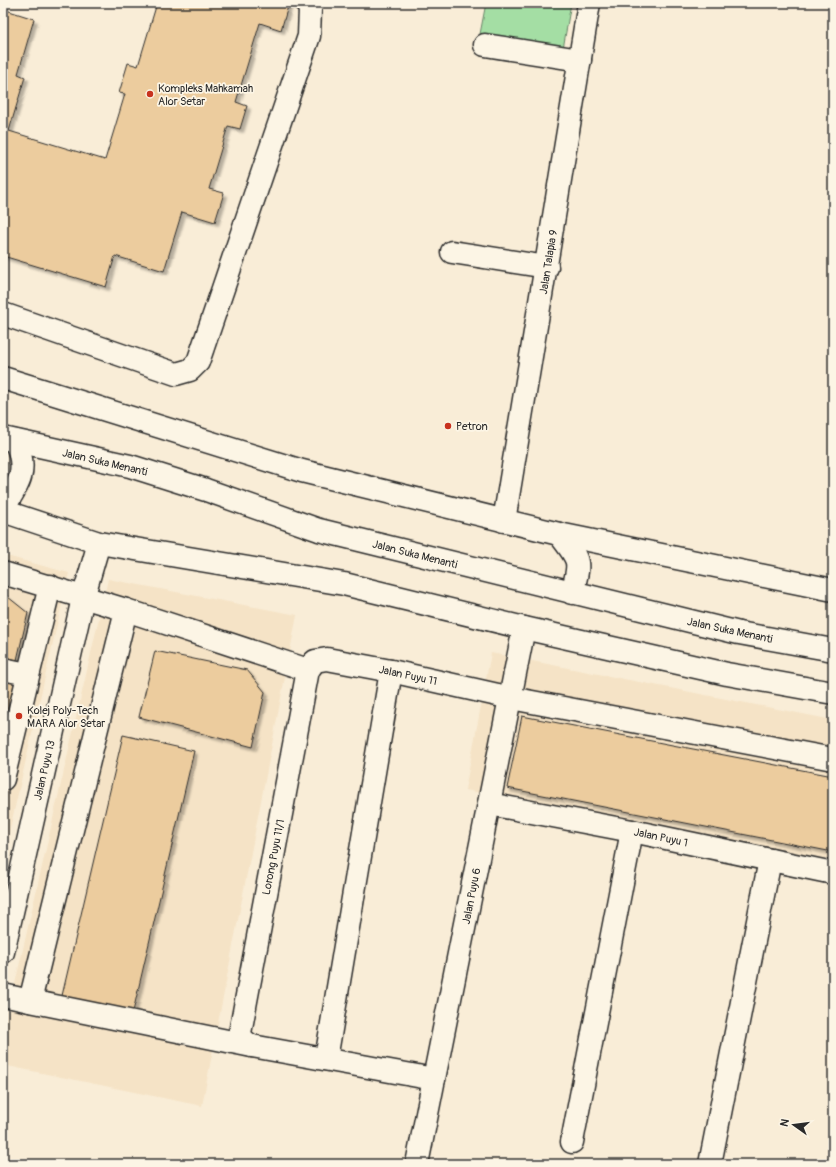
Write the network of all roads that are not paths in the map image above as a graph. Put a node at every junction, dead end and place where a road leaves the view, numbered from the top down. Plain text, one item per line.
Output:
1 (306, 3) edge
2 (589, 3) edge
3 (485, 45) dead end
4 (580, 60) junction
5 (452, 252) dead end
6 (547, 267) junction
7 (3, 314) edge
8 (3, 378) edge
9 (9, 440) edge
10 (3, 510) edge
11 (504, 520) junction
12 (559, 534) junction
13 (99, 543) junction
14 (3, 573) edge
15 (50, 586) junction
16 (833, 590) edge
17 (572, 593) junction
18 (84, 598) junction
19 (126, 610) junction
20 (524, 628) junction
21 (833, 650) edge
22 (3, 669) edge
23 (308, 670) junction
24 (391, 671) junction
25 (27, 674) junction
26 (833, 693) edge
27 (511, 698) junction
28 (833, 759) edge
29 (3, 779) edge
30 (489, 804) junction
31 (632, 831) junction
32 (770, 860) junction
33 (833, 873) edge
34 (3, 952) edge
35 (3, 995) edge
36 (30, 1001) junction
37 (249, 1044) junction
38 (326, 1059) junction
39 (434, 1079) junction
40 (572, 1142) dead end
41 (417, 1164) edge
42 (710, 1164) edge

1 - 7 street
2 - 4 street, Jalan Talapia 9
3 - 4 street
4 - 6 street, Jalan Talapia 9
5 - 6 street
6 - 11 street, Jalan Talapia 9
8 - 11 street
9 - 10 street
9 - 17 street, Jalan Suka Menanti
10 - 13 street
11 - 12 street
12 - 16 street
12 - 17 street
13 - 18 street, Jalan Puyu 13
13 - 20 street
14 - 15 street
15 - 18 street
15 - 25 street
17 - 21 street, Jalan Suka Menanti
18 - 19 street
18 - 34 street, Jalan Puyu 13
19 - 23 street
19 - 36 street
20 - 26 street
20 - 27 street, Jalan Puyu 6
22 - 25 street
23 - 24 street, Jalan Puyu 11
23 - 37 street, Lorong Puyu 11/1
24 - 27 street, Jalan Puyu 11
24 - 38 street
25 - 29 street
27 - 28 street, Jalan Puyu 11
27 - 30 street, Jalan Puyu 6
30 - 31 street, Jalan Puyu 1
30 - 39 street, Jalan Puyu 6
31 - 32 street, Jalan Puyu 1
31 - 40 street
32 - 33 street, Jalan Puyu 1
32 - 42 street
35 - 36 street
36 - 37 street
37 - 38 street
38 - 39 street
39 - 41 street, Jalan Puyu 6

